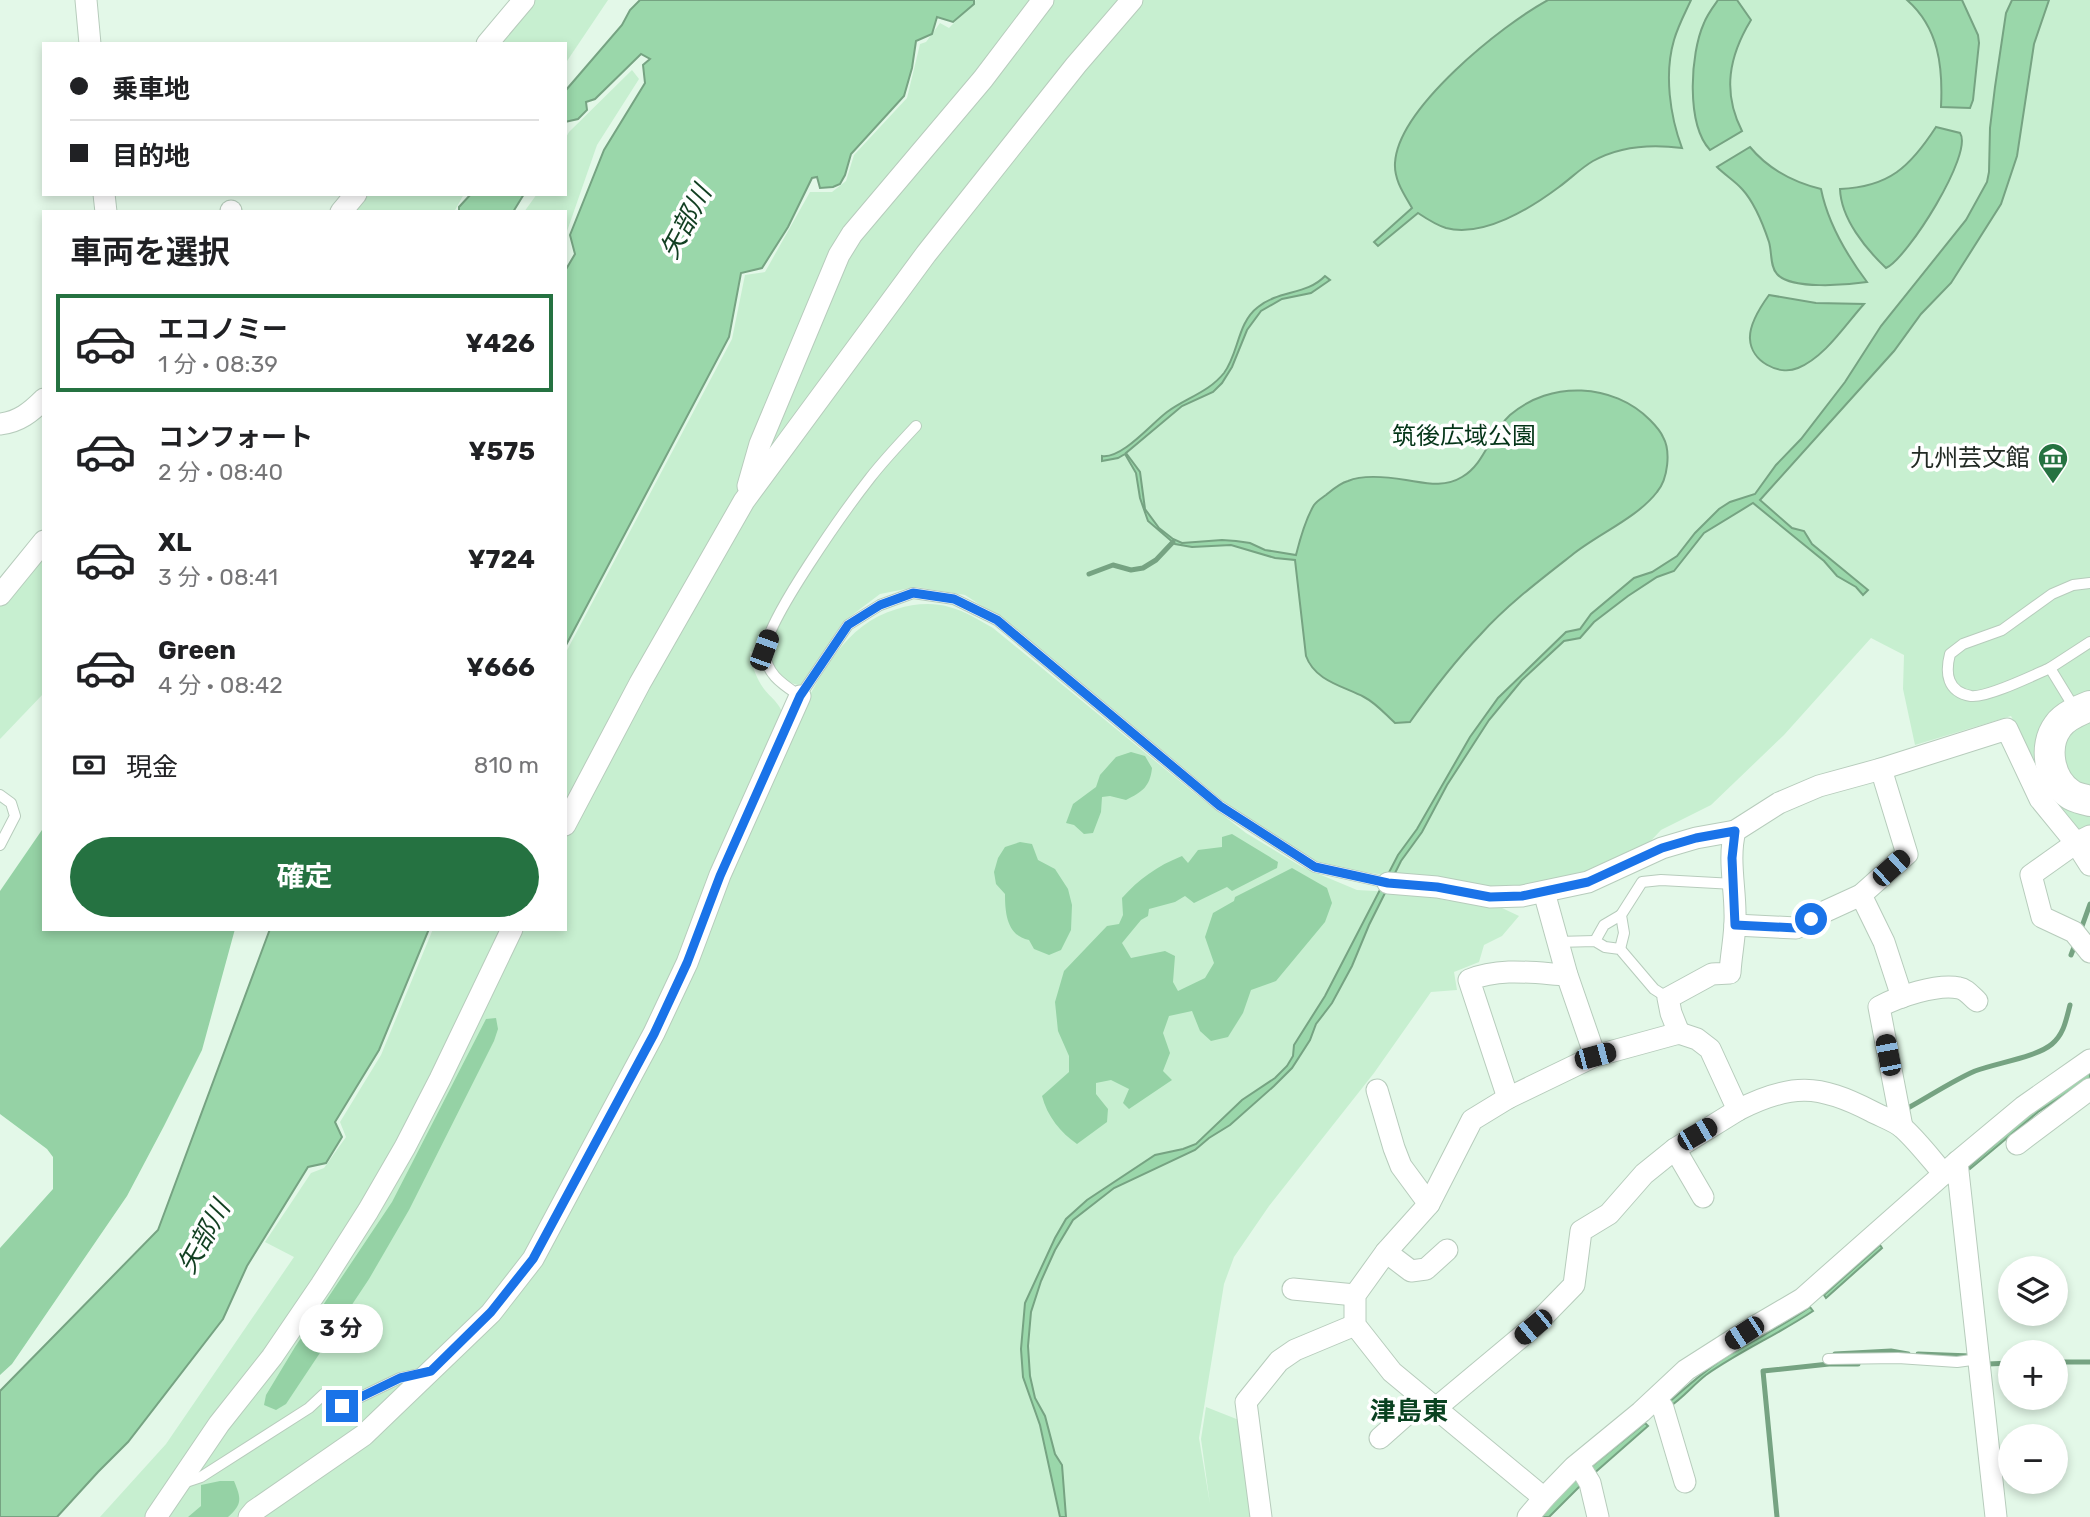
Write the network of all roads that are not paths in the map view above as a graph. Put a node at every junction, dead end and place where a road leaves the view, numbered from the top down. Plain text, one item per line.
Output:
1 (86, 0) edge
2 (524, 0) edge
3 (1043, 0) edge
4 (1132, 0) edge
5 (90, 42) edge
6 (489, 42) edge
7 (354, 196) edge
8 (343, 210) edge
9 (42, 401) edge
10 (0, 424) edge
11 (916, 426) dead end
12 (744, 501) junction
13 (42, 543) edge
14 (2090, 583) edge
15 (0, 595) edge
16 (2090, 642) edge
17 (2050, 668) junction
18 (800, 696) junction
19 (2083, 709) edge
20 (1881, 769) junction
21 (0, 795) edge
22 (2090, 801) edge
23 (567, 821) edge
24 (1735, 831) junction
25 (2083, 839) edge
26 (0, 845) edge
27 (2090, 865) edge
28 (1388, 883) joint
29 (1734, 884) junction
30 (1545, 892) junction
31 (1861, 895) junction
32 (1621, 915) junction
33 (1735, 925) junction
34 (511, 931) edge
35 (1595, 941) junction
36 (1557, 942) junction
37 (1620, 949) junction
38 (2090, 952) edge
39 (1567, 975) junction
40 (1902, 997) junction
41 (1668, 998) junction
42 (1977, 1001) dead end
43 (1679, 1032) junction
44 (1595, 1056) junction
45 (2090, 1060) edge
46 (2090, 1089) edge
47 (1377, 1090) dead end
48 (1508, 1098) junction
49 (1738, 1110) junction
50 (1902, 1127) junction
51 (2017, 1144) dead end
52 (1675, 1149) junction
53 (1950, 1168) junction
54 (1703, 1198) dead end
55 (1429, 1204) junction
56 (1447, 1250) dead end
57 (1387, 1252) junction
58 (1293, 1289) dead end
59 (1355, 1295) junction
60 (1355, 1325) junction
61 (1828, 1359) dead end
62 (1979, 1359) junction
63 (431, 1371) junction
64 (1656, 1399) junction
65 (1430, 1404) junction
66 (1380, 1438) dead end
67 (1579, 1465) junction
68 (1685, 1482) dead end
69 (177, 1486) junction
70 (1537, 1510) edge
71 (156, 1517) edge
72 (249, 1517) edge
73 (1261, 1517) edge
74 (1598, 1517) edge
75 (1996, 1517) edge

1 - 5 street
2 - 6 street
3 - 12 street
4 - 12 street
7 - 8 street
9 - 10 street
11 - 18 lane
12 - 23 street
13 - 15 street
14 - 17 lane
16 - 17 lane
17 - 19 lane
18 - 28 lane
18 - 63 street
19 - 22 street
20 - 24 street
20 - 25 street
20 - 31 street
21 - 26 lane
24 - 29 street
24 - 30 street
25 - 27 street
25 - 38 street
28 - 30 street
29 - 32 lane
29 - 33 street
30 - 36 street
31 - 33 street
31 - 40 street
32 - 35 lane
32 - 37 lane
33 - 41 street
34 - 69 street
35 - 36 lane
35 - 37 lane
36 - 39 street
37 - 41 lane
39 - 44 street
39 - 48 street
40 - 42 street
40 - 50 street
41 - 43 street
43 - 44 street
43 - 49 street
44 - 48 street
45 - 53 street
46 - 51 street
47 - 55 street
48 - 55 street
49 - 50 street
49 - 52 street
50 - 53 street
52 - 54 street
52 - 65 street
53 - 62 street
53 - 64 street
55 - 57 street
56 - 57 street
57 - 59 street
58 - 59 street
59 - 60 street
60 - 65 street
60 - 73 street
61 - 62 lane
62 - 75 street
63 - 69 lane
63 - 72 street
64 - 67 street
64 - 68 street
65 - 66 street
65 - 70 street
67 - 70 street
67 - 74 street
69 - 71 street

